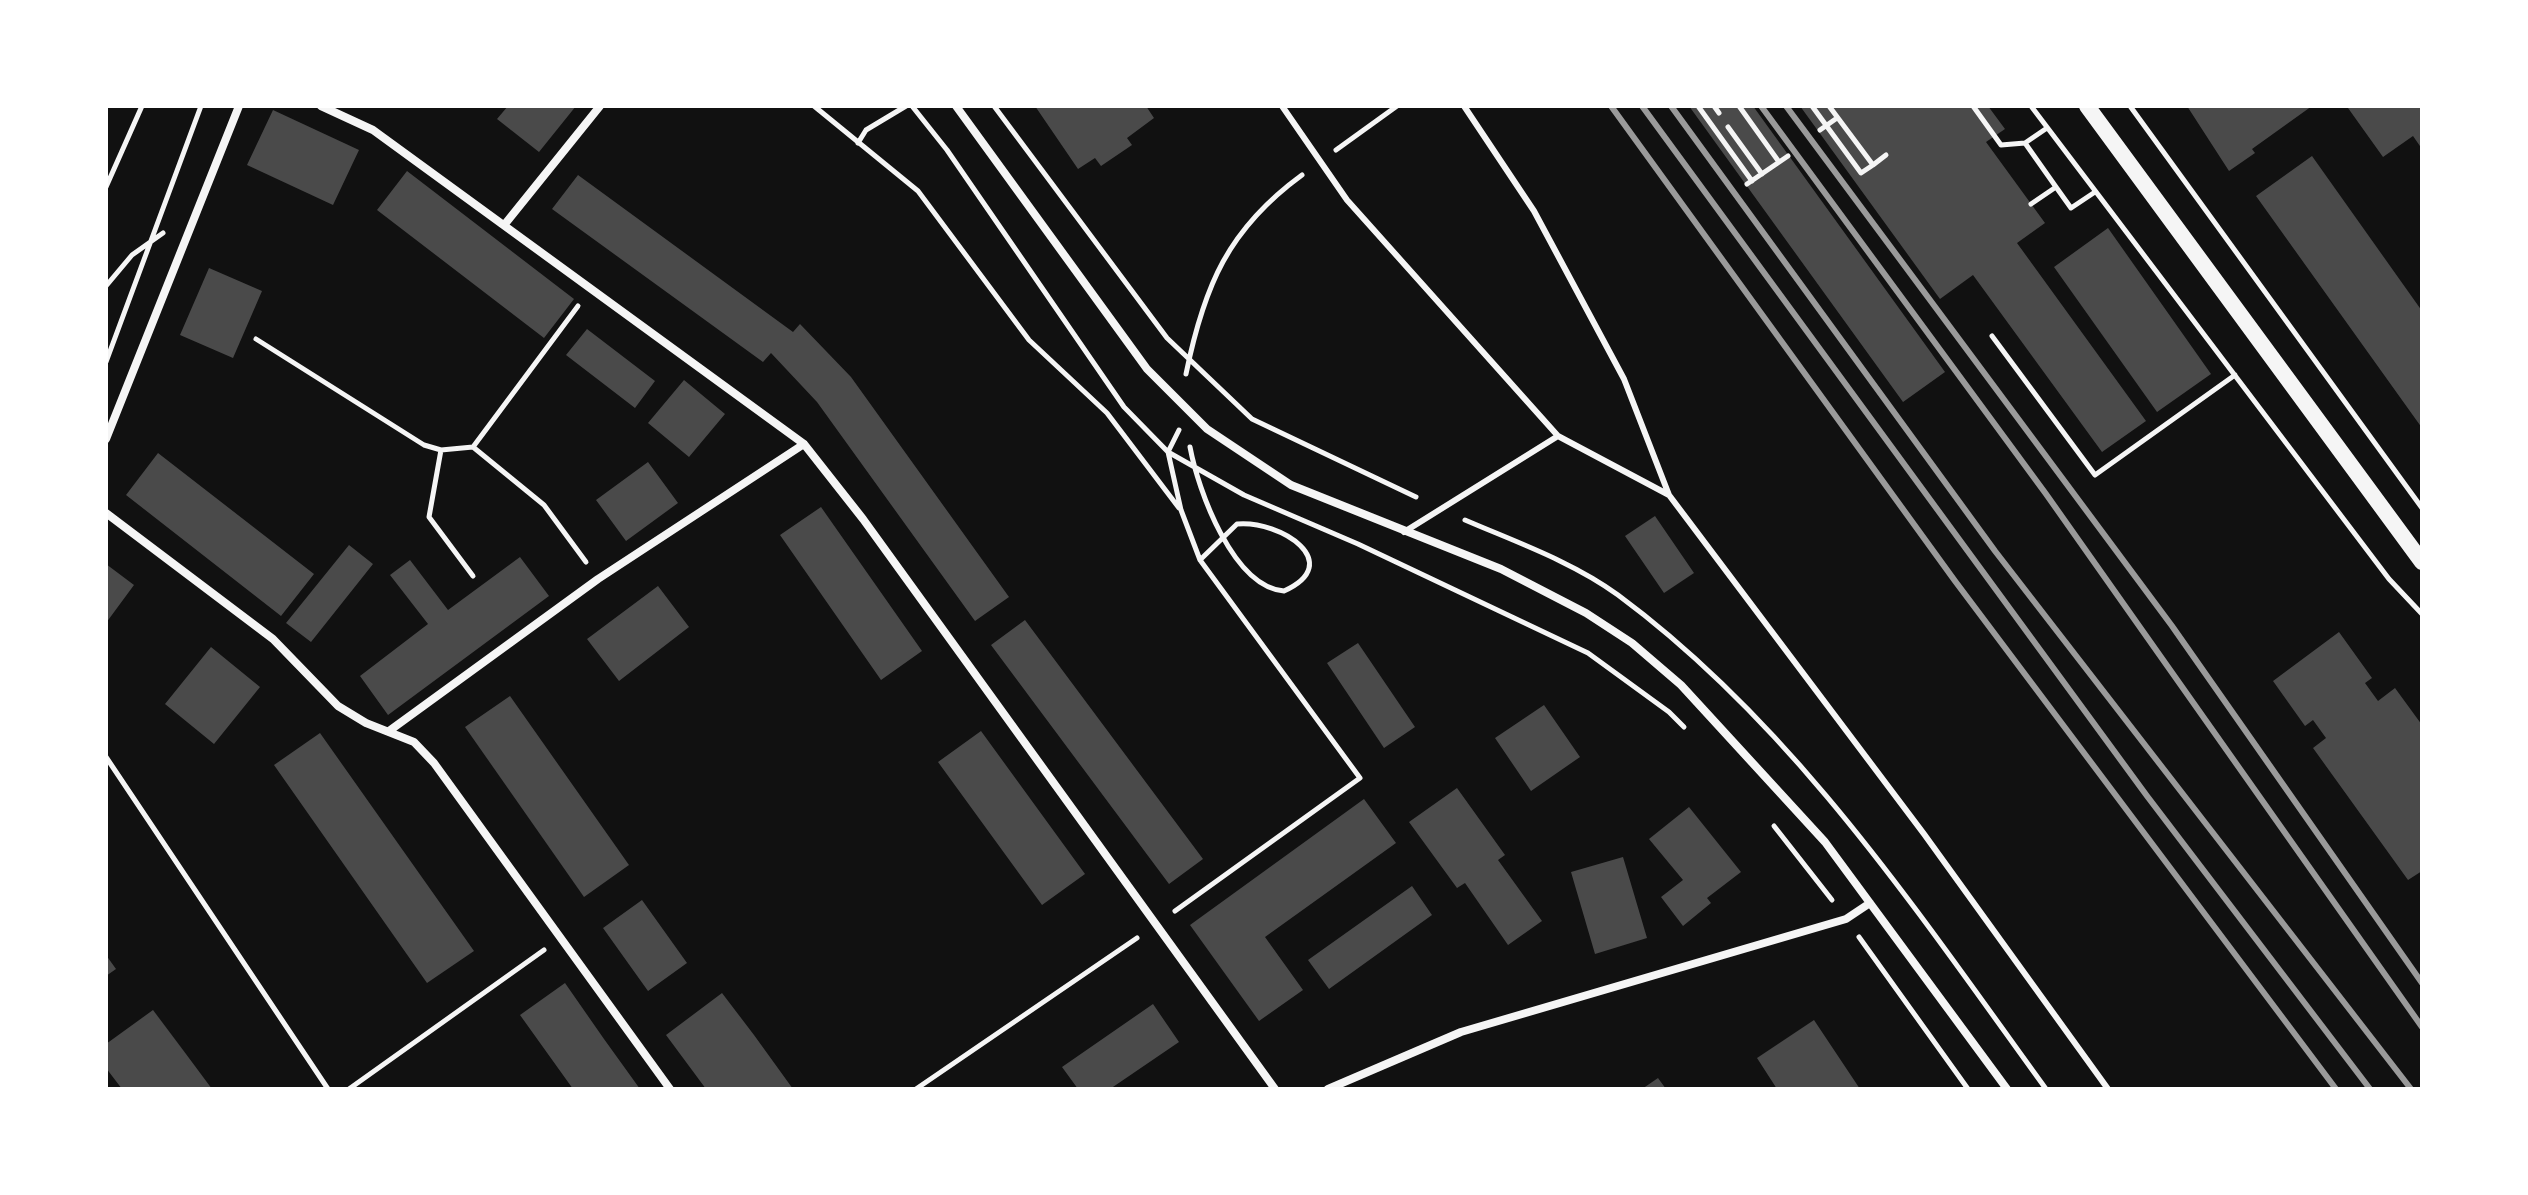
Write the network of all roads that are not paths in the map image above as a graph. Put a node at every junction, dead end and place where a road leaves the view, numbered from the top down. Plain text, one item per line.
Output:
1 (239, 106) edge
2 (321, 106) edge
3 (600, 106) edge
4 (956, 106) edge
5 (1282, 106) edge
6 (1464, 106) edge
7 (2087, 106) edge
8 (505, 224) junction
9 (1558, 436) junction
10 (106, 439) edge
11 (804, 444) junction
12 (1669, 495) junction
13 (106, 513) edge
14 (1404, 532) junction
15 (2421, 560) edge
16 (389, 731) junction
17 (1870, 903) junction
18 (670, 1089) edge
19 (1275, 1089) edge
20 (1328, 1089) edge
21 (2007, 1089) edge
22 (2108, 1089) edge

1 - 10 street
2 - 8 street
3 - 8 street
4 - 14 street
5 - 9 lane
6 - 12 lane
7 - 15 main road
8 - 11 street
9 - 12 lane
9 - 14 lane
11 - 16 street
11 - 19 street
12 - 22 lane
13 - 16 street
14 - 17 street
16 - 18 street
17 - 20 street
17 - 21 street

